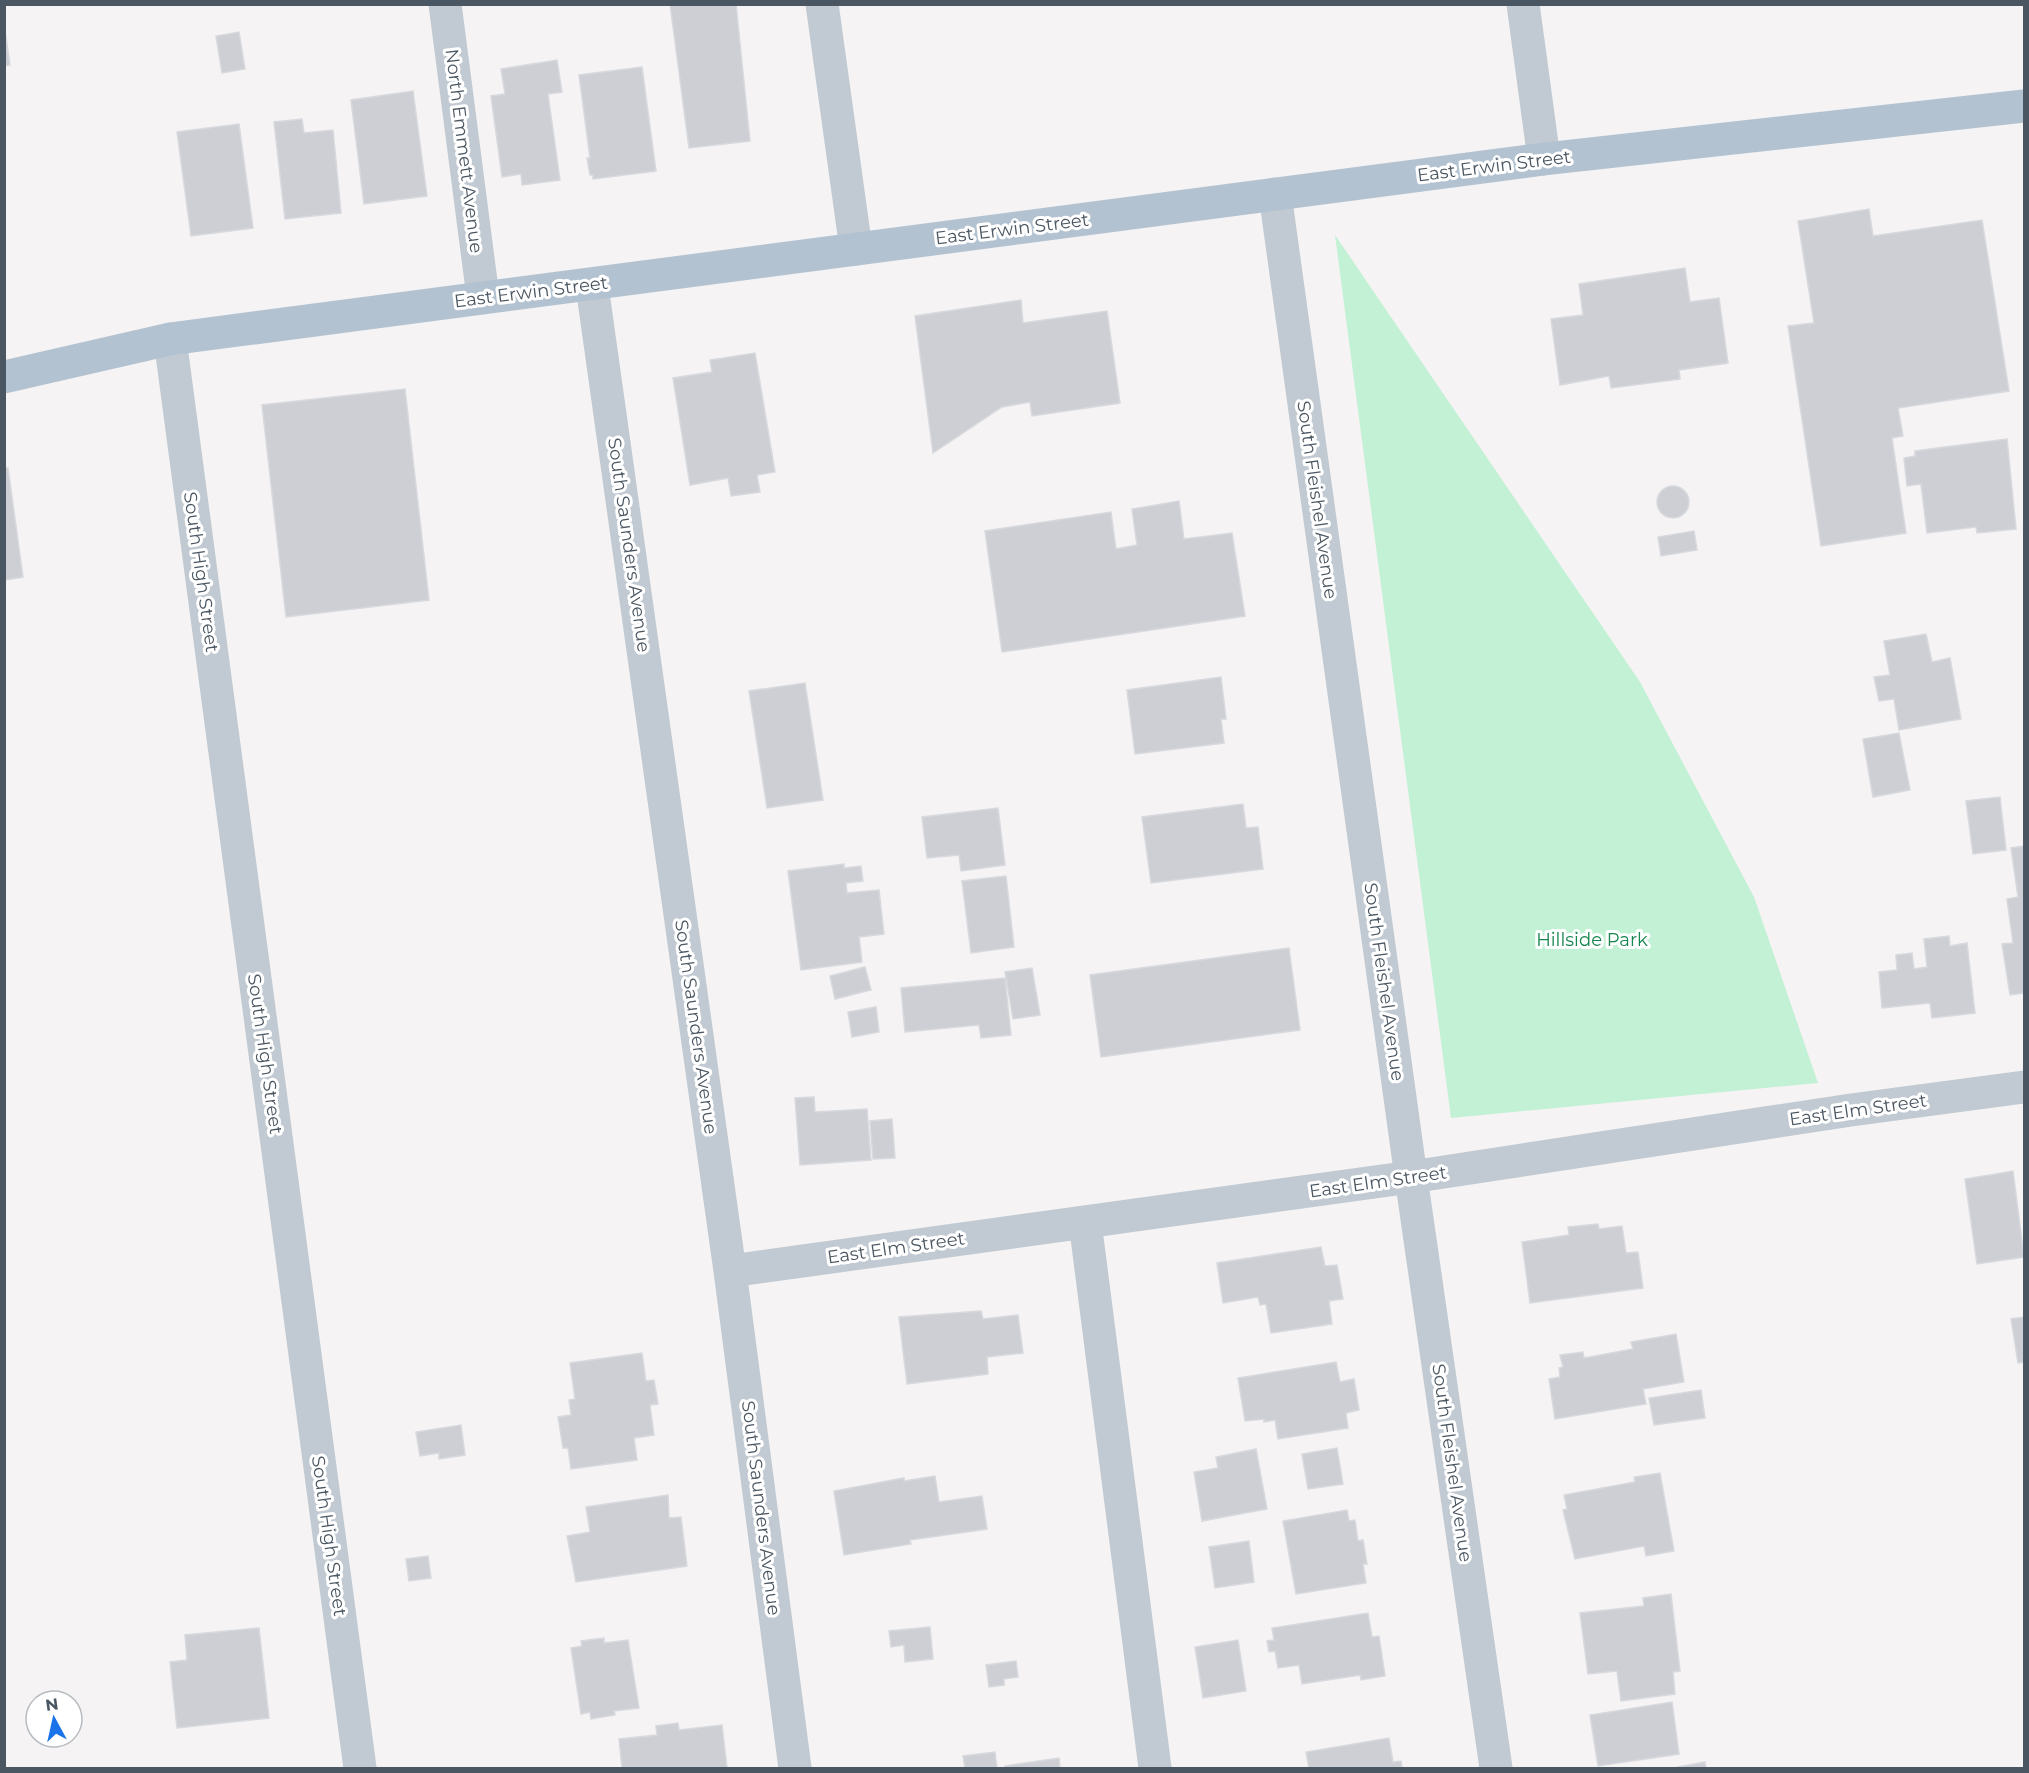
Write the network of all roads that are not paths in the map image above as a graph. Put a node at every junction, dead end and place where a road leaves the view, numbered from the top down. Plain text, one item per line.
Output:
1 (446, 4) edge
2 (822, 4) edge
3 (1522, 4) edge
4 (2025, 106) edge
5 (1544, 159) junction
6 (1275, 194) junction
7 (856, 249) junction
8 (592, 285) junction
9 (483, 297) junction
10 (170, 339) junction
11 (4, 377) edge
12 (2025, 1087) edge
13 (1411, 1177) junction
14 (1086, 1222) junction
15 (730, 1271) junction
16 (360, 1768) edge
17 (795, 1768) edge
18 (1155, 1768) edge
19 (1496, 1768) edge

1 - 9 street, North Emmett Avenue
2 - 7 street
3 - 5 street
4 - 5 main road, East Erwin Street
5 - 6 main road, East Erwin Street
6 - 7 main road, East Erwin Street
6 - 13 street, South Fleishel Avenue
7 - 8 main road, East Erwin Street
8 - 9 main road, East Erwin Street
8 - 15 street, South Saunders Avenue
9 - 10 main road, East Erwin Street
10 - 11 main road, East Erwin Street
10 - 16 street, South High Street
12 - 13 street, East Elm Street
13 - 14 street, East Elm Street
13 - 19 street, South Fleishel Avenue
14 - 15 street, East Elm Street
14 - 18 street
15 - 17 street, South Saunders Avenue

